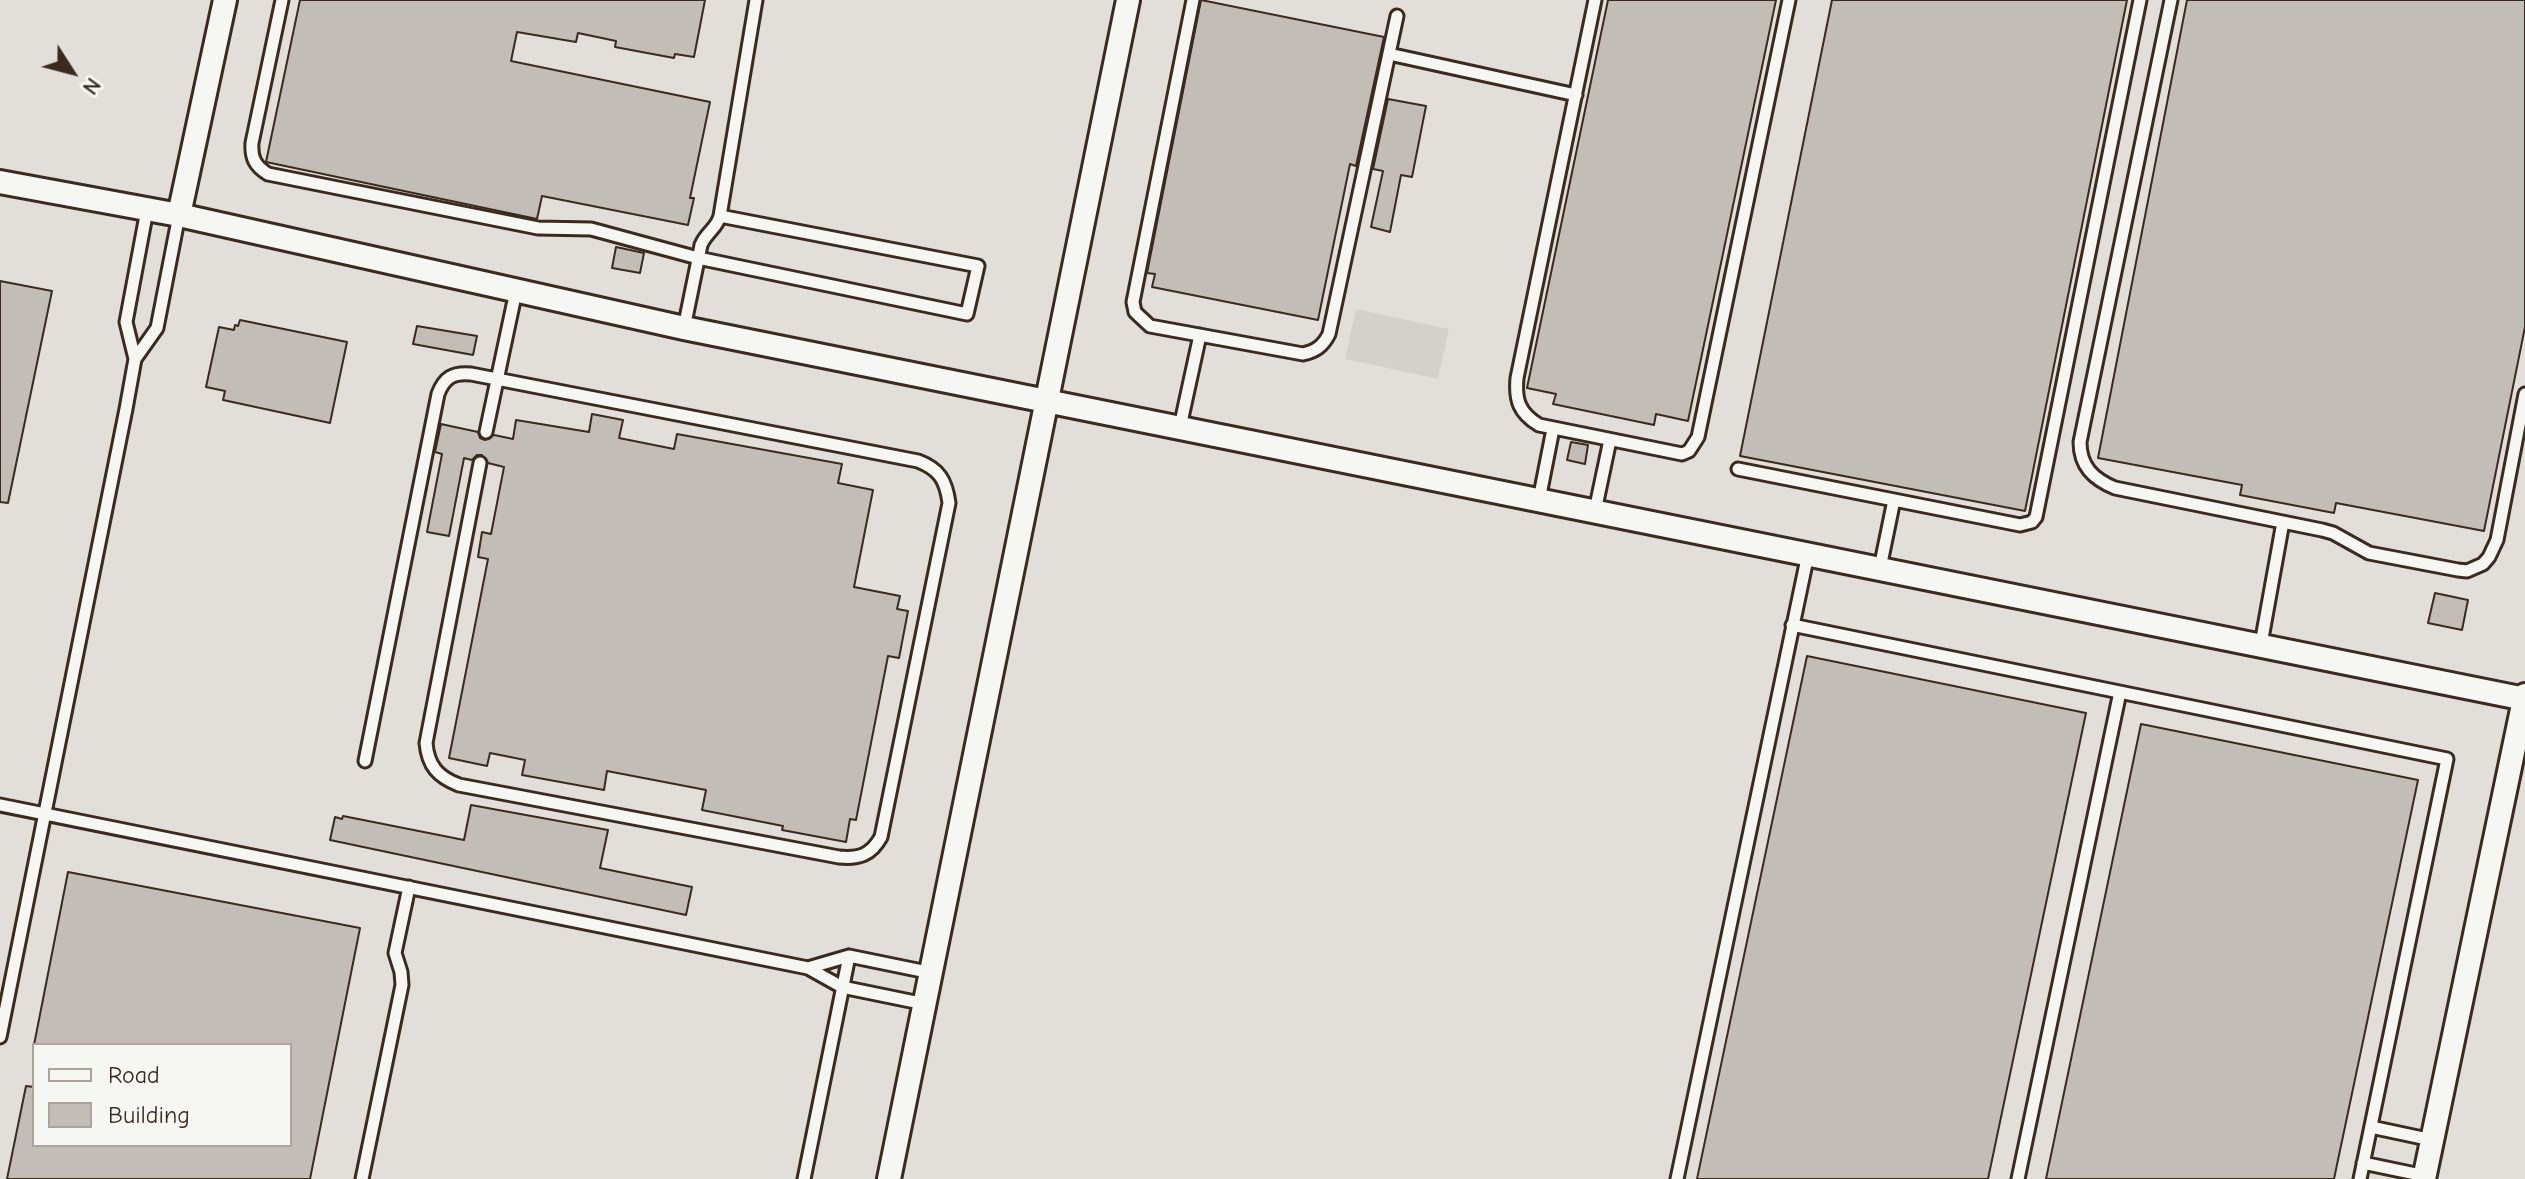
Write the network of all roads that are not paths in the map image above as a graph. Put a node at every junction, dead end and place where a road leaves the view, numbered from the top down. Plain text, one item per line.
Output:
1 (225, 0) edge
2 (282, 0) edge
3 (756, 0) edge
4 (1128, 0) edge
5 (1193, 0) edge
6 (1595, 0) edge
7 (1789, 0) edge
8 (2140, 0) edge
9 (2171, 0) edge
10 (1397, 16) dead end
11 (1389, 54) junction
12 (1576, 95) junction
13 (0, 182) edge
14 (147, 210) junction
15 (179, 215) junction
16 (720, 216) junction
17 (698, 258) junction
18 (516, 291) junction
19 (684, 328) junction
20 (1200, 335) junction
21 (135, 359) junction
22 (498, 379) junction
23 (2525, 394) edge
24 (1047, 401) junction
25 (1180, 427) junction
26 (1553, 429) junction
27 (486, 432) dead end
28 (1610, 440) junction
29 (480, 463) dead end
30 (1738, 469) dead end
31 (1539, 500) junction
32 (1894, 500) junction
33 (1595, 511) junction
34 (2283, 522) junction
35 (1808, 554) junction
36 (1880, 568) junction
37 (1792, 625) junction
38 (2261, 644) junction
39 (2120, 692) junction
40 (2525, 698) edge
41 (365, 761) dead end
42 (0, 805) edge
43 (45, 814) junction
44 (409, 887) junction
45 (849, 956) junction
46 (808, 968) junction
47 (932, 973) junction
48 (842, 987) junction
49 (925, 1004) junction
50 (0, 1037) edge
51 (2371, 1127) junction
52 (2432, 1140) junction
53 (2363, 1163) junction
54 (2424, 1177) edge
55 (362, 1179) edge
56 (804, 1179) edge
57 (889, 1179) edge
58 (1677, 1179) edge
59 (2018, 1179) edge
60 (2360, 1179) edge

1 - 15 street
2 - 17 lane
3 - 16 lane
4 - 24 street
5 - 20 lane
6 - 12 lane
7 - 28 lane
8 - 32 lane
9 - 34 lane
10 - 11 lane
11 - 12 lane
11 - 20 lane
12 - 26 lane
13 - 14 street
14 - 15 street
14 - 21 lane
15 - 18 street
15 - 21 lane
16 - 17 lane
16 - 17 lane
17 - 19 lane
18 - 19 street
18 - 22 lane
19 - 24 street
20 - 25 lane
21 - 43 lane
22 - 27 lane
22 - 29 lane
22 - 41 lane
23 - 34 lane
24 - 25 street
24 - 47 street
25 - 31 street
26 - 28 lane
26 - 31 lane
28 - 33 lane
30 - 32 lane
31 - 33 street
32 - 36 lane
33 - 35 street
34 - 38 lane
35 - 36 street
35 - 37 lane
36 - 38 street
37 - 39 lane
37 - 58 lane
38 - 40 street
39 - 51 lane
39 - 59 lane
40 - 52 street
42 - 43 lane
43 - 44 lane
43 - 50 lane
44 - 46 lane
44 - 55 lane
45 - 46 lane
45 - 47 lane
45 - 48 lane
46 - 48 lane
47 - 49 street
48 - 49 lane
48 - 56 lane
49 - 57 street
51 - 52 lane
51 - 53 lane
52 - 54 street
53 - 54 lane
53 - 60 lane

